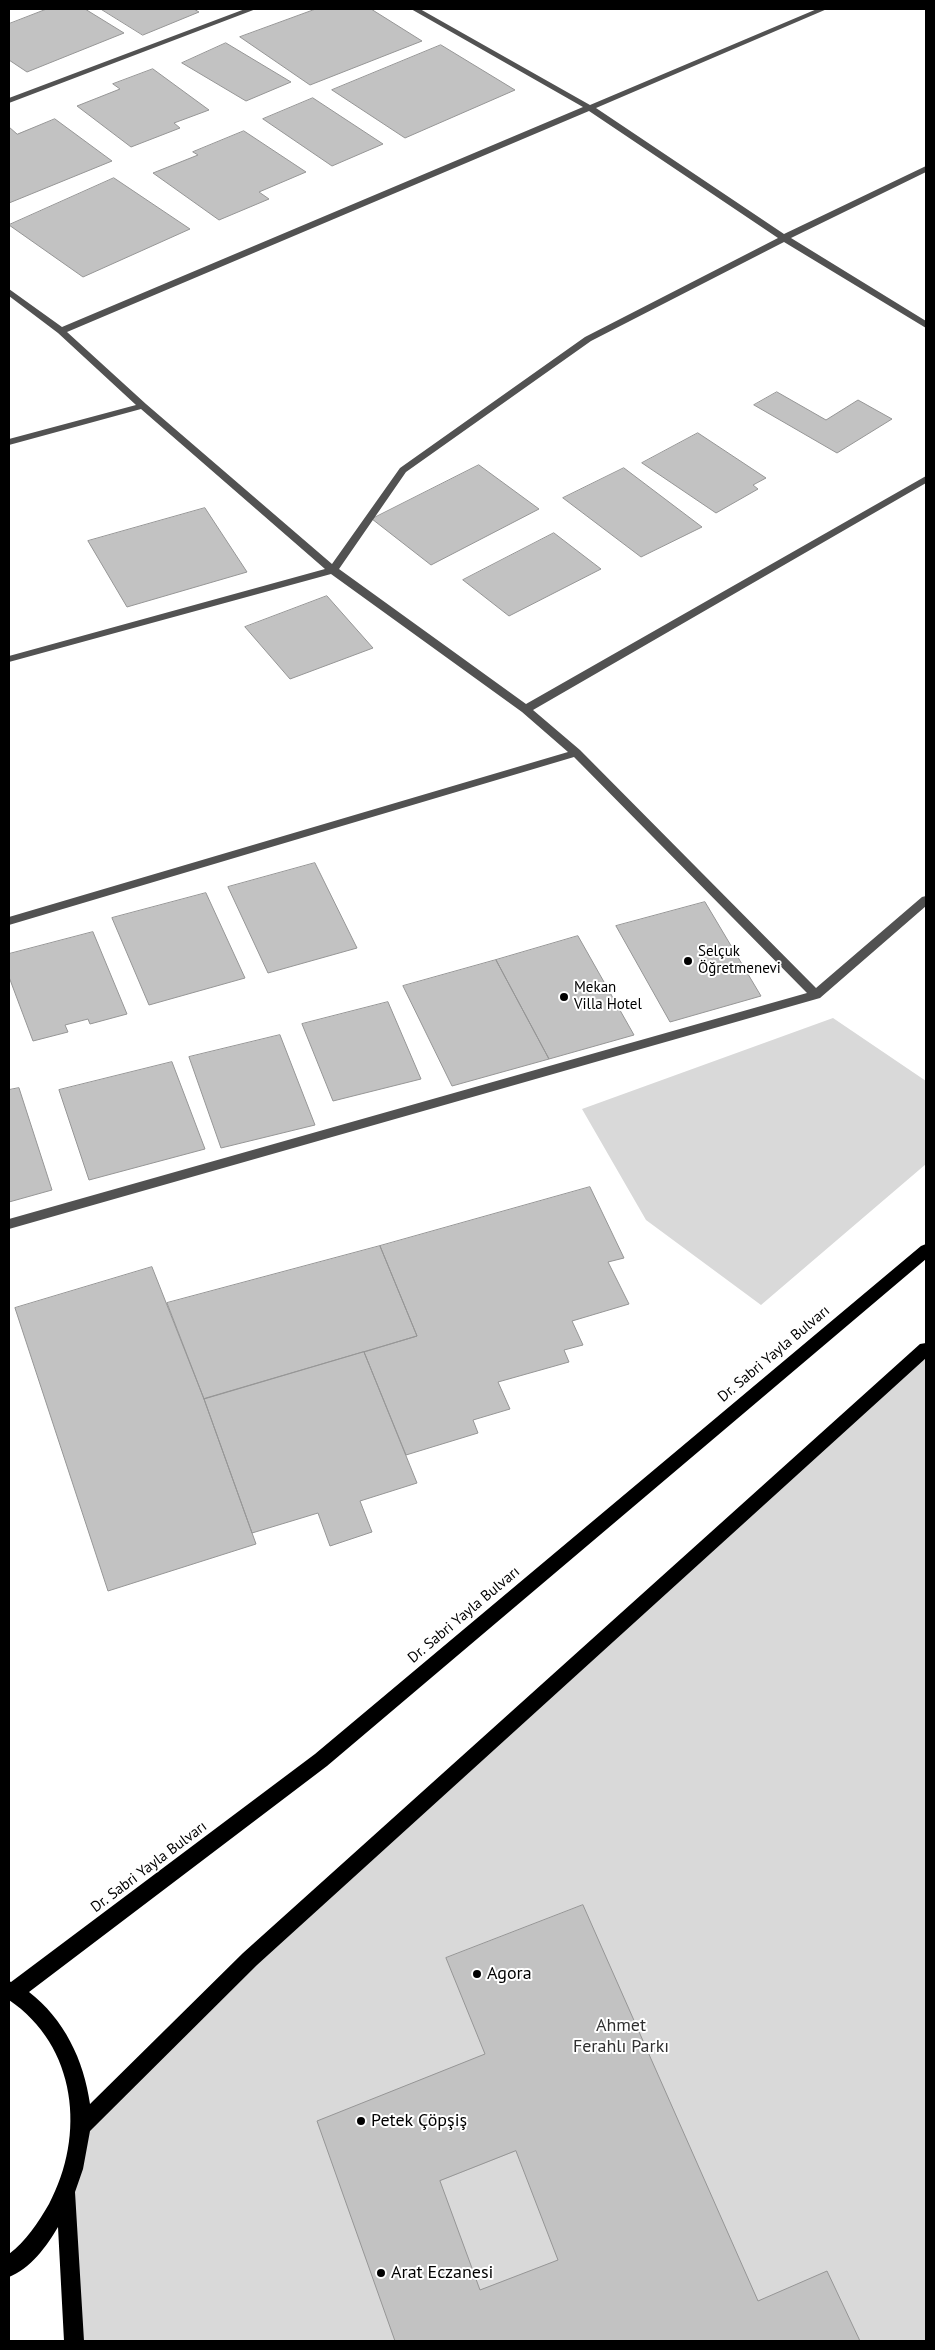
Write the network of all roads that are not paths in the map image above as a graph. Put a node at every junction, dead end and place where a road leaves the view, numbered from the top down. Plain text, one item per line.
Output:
1 (252, 9) edge
2 (415, 9) edge
3 (822, 9) edge
4 (9, 100) edge
5 (590, 108) junction
6 (926, 169) edge
7 (784, 238) junction
8 (9, 292) edge
9 (926, 325) edge
10 (61, 330) junction
11 (144, 406) junction
12 (9, 442) edge
13 (926, 478) edge
14 (333, 570) junction
15 (9, 659) edge
16 (526, 709) junction
17 (576, 753) junction
18 (926, 900) edge
19 (9, 921) edge
20 (816, 995) junction
21 (9, 1224) edge
22 (926, 1250) edge
23 (926, 1349) edge
24 (11, 1991) edge
25 (82, 2126) junction
26 (66, 2194) junction
27 (9, 2267) edge
28 (74, 2341) edge

1 - 4 street
2 - 5 street
3 - 5 street
5 - 7 street
5 - 10 street
6 - 7 street
7 - 9 street
7 - 14 street
8 - 10 street
10 - 11 street
11 - 12 street
11 - 14 street
13 - 16 street
14 - 15 street
14 - 16 street
16 - 17 street
17 - 19 street
17 - 20 street
18 - 20 street
20 - 21 street
22 - 24 highway, Dr. Sabri Yayla Bulvarı
23 - 25 highway
24 - 25 highway
25 - 26 highway
26 - 27 highway
26 - 28 highway

